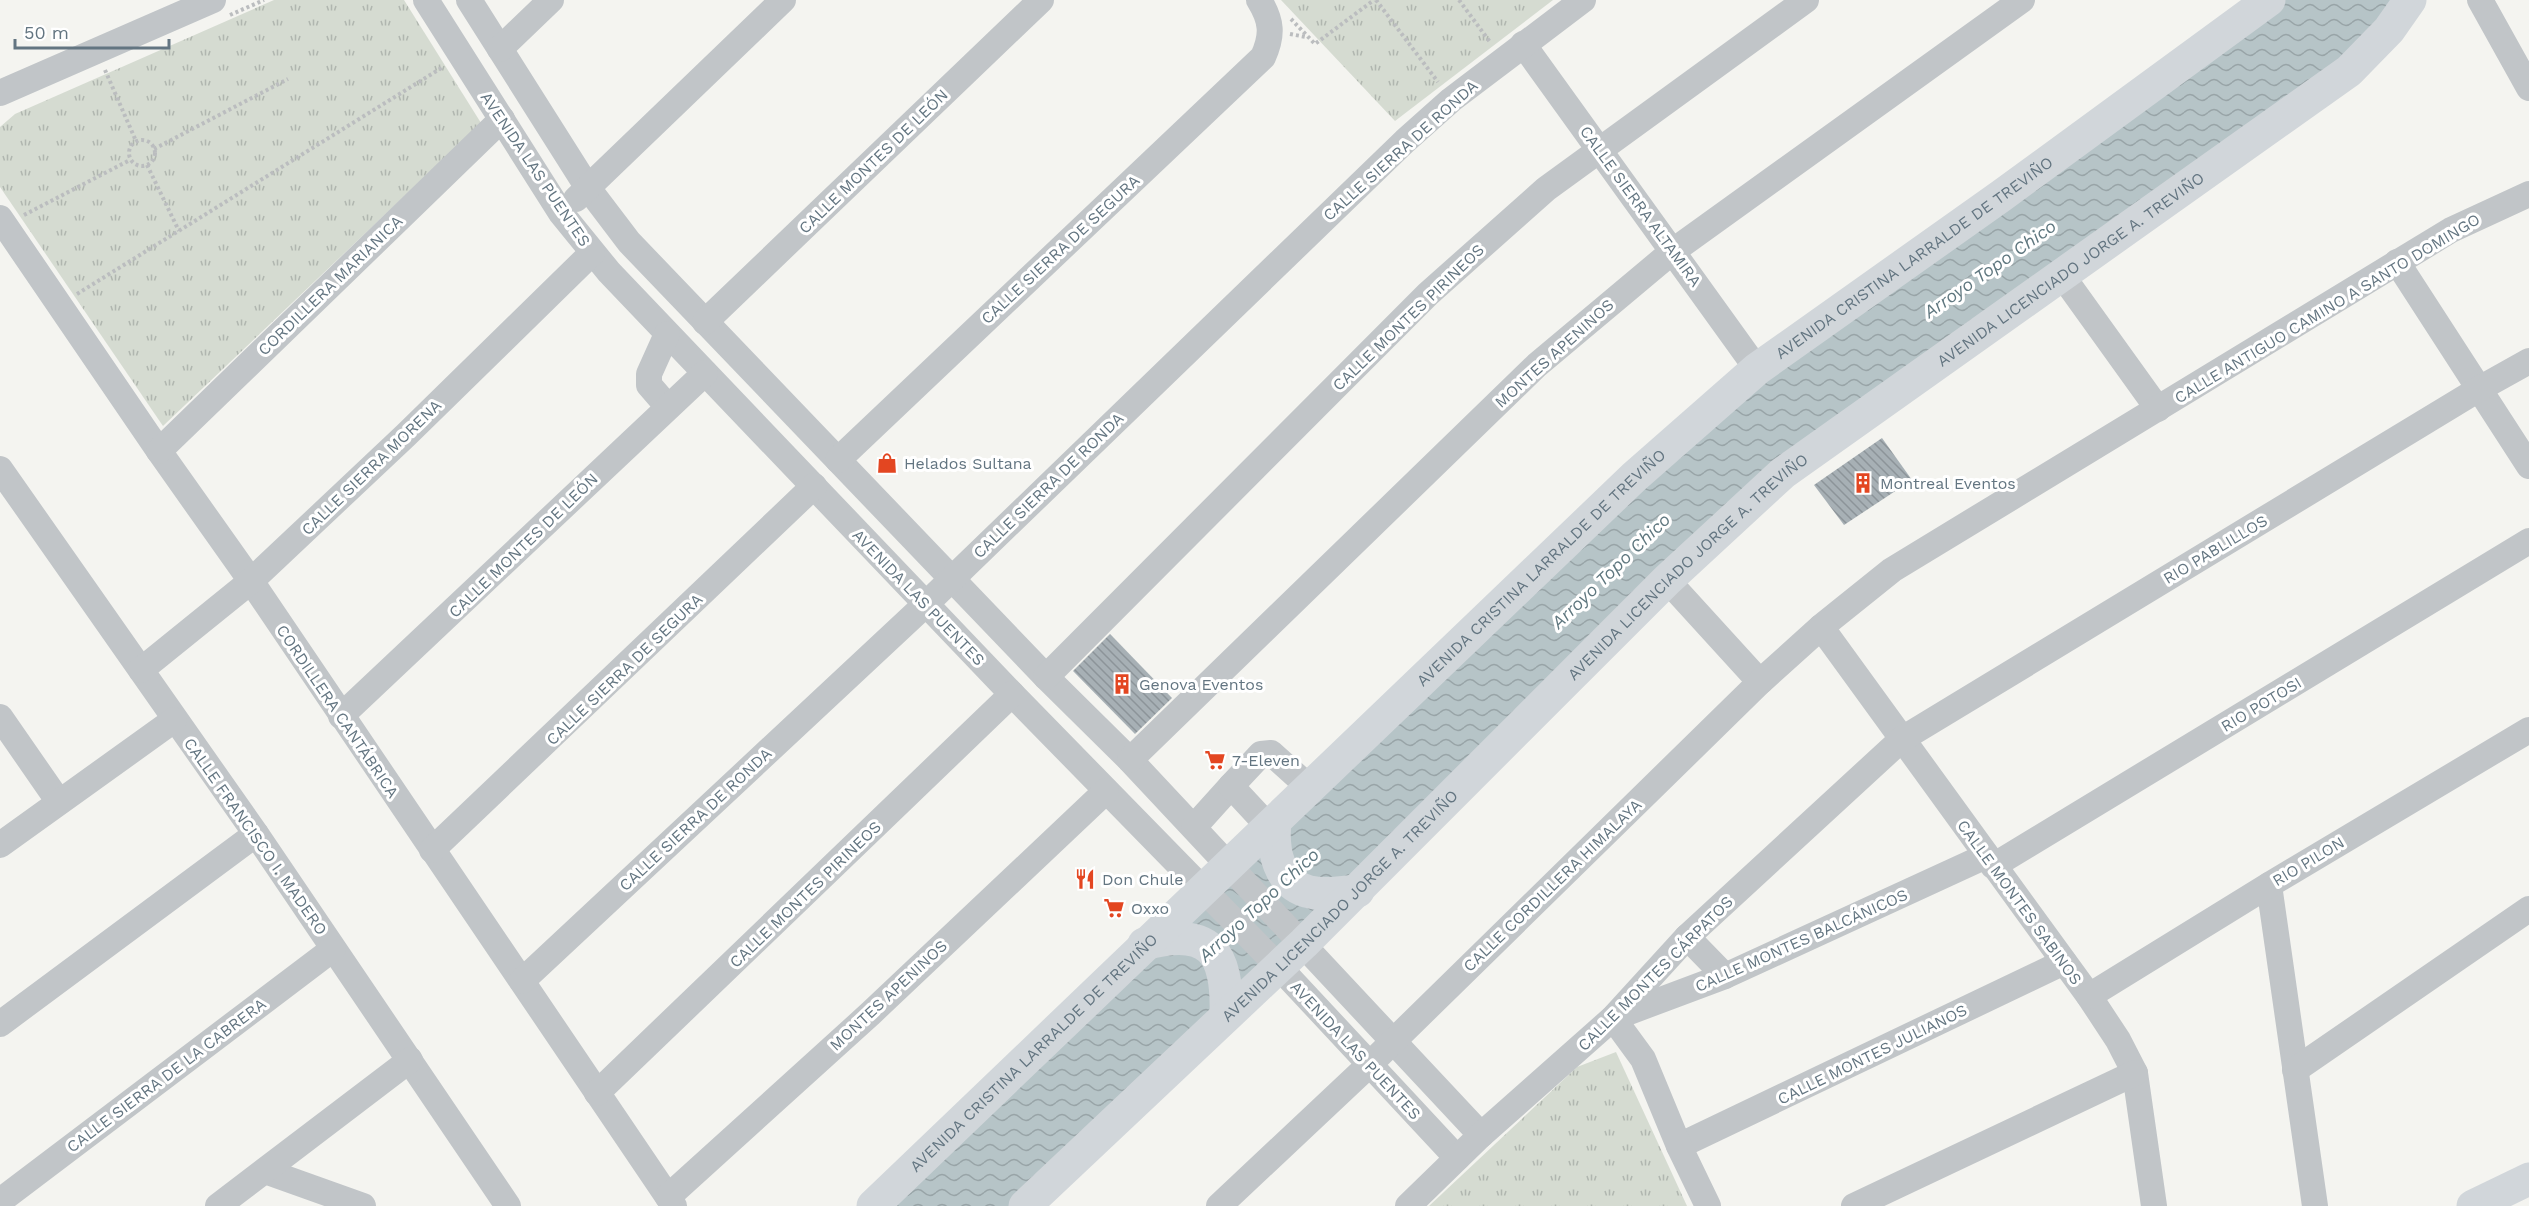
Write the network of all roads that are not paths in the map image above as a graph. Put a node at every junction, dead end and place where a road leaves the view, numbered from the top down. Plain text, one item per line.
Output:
1 (213, 0) edge
2 (426, 0) edge
3 (470, 0) edge
4 (551, 0) edge
5 (783, 0) edge
6 (1041, 0) edge
7 (1259, 0) edge
8 (1583, 0) edge
9 (1806, 0) edge
10 (2022, 0) edge
11 (2269, 0) edge
12 (2410, 0) edge
13 (2480, 0) edge
14 (1523, 44) junction
15 (500, 50) junction
16 (2529, 88) edge
17 (0, 93) edge
18 (502, 119) junction
19 (1600, 149) junction
20 (588, 188) junction
21 (2529, 194) edge
22 (561, 213) junction
23 (9, 218) edge
24 (1673, 251) junction
25 (592, 254) junction
26 (2397, 262) junction
27 (2061, 274) junction
28 (705, 322) junction
29 (668, 334) junction
30 (2529, 361) edge
31 (1757, 369) junction
32 (705, 373) junction
33 (2479, 389) junction
34 (668, 407) junction
35 (2158, 410) junction
36 (159, 452) junction
37 (838, 460) junction
38 (2529, 466) edge
39 (0, 469) edge
40 (814, 486) junction
41 (2529, 541) edge
42 (1892, 570) joint
43 (952, 579) junction
44 (1667, 580) junction
45 (251, 581) junction
46 (927, 603) junction
47 (1821, 627) junction
48 (141, 670) junction
49 (1046, 677) junction
50 (1760, 682) junction
51 (1011, 694) junction
52 (341, 716) junction
53 (0, 717) edge
54 (174, 720) junction
55 (2529, 730) edge
56 (1902, 740) junction
57 (1130, 760) junction
58 (1231, 786) junction
59 (1310, 788) junction
60 (1106, 791) junction
61 (60, 802) junction
62 (1194, 827) junction
63 (1272, 830) junction
64 (256, 834) junction
65 (0, 845) edge
66 (432, 850) junction
67 (1989, 861) junction
68 (1233, 868) junction
69 (2269, 885) junction
70 (1358, 891) junction
71 (1206, 893) junction
72 (2529, 909) edge
73 (1295, 934) junction
74 (1687, 937) junction
75 (1157, 941) junction
76 (333, 949) junction
77 (1270, 958) junction
78 (2064, 962) junction
79 (1725, 976) junction
80 (522, 981) junction
81 (2089, 996) junction
82 (1226, 1015) junction
83 (1613, 1018) junction
84 (0, 1024) edge
85 (1393, 1041) junction
86 (410, 1060) junction
87 (1369, 1065) junction
88 (2295, 1070) junction
89 (2135, 1073) junction
90 (597, 1093) junction
91 (1481, 1136) junction
92 (941, 1139) junction
93 (1679, 1146) junction
94 (1457, 1158) junction
95 (265, 1171) junction
96 (2529, 1179) edge
97 (0, 1201) edge
98 (671, 1201) edge
99 (2490, 1202) edge
100 (2151, 1205) edge
101 (218, 1206) edge
102 (363, 1206) edge
103 (508, 1206) edge
104 (857, 1206) edge
105 (873, 1206) edge
106 (1025, 1206) edge
107 (1219, 1206) edge
108 (1408, 1206) edge
109 (1708, 1206) edge
110 (1854, 1206) edge
111 (2315, 1206) edge

1 - 17 street
2 - 18 street, AVENIDA LAS PUENTES
3 - 15 street, AVENIDA LAS PUENTES
4 - 15 street
5 - 20 street
6 - 28 street, CALLE MONTES DE LEÓN
7 - 37 street, CALLE SIERRA DE SEGURA
8 - 14 street, CALLE SIERRA DE RONDA
9 - 19 street, CALLE MONTES PIRINEOS
10 - 24 street, MONTES APENINOS
11 - 31 main road, AVENIDA CRISTINA LARRALDE DE TREVIÑO
12 - 27 main road, AVENIDA LICENCIADO JORGE A. TREVIÑO
13 - 16 street
14 - 19 street, CALLE SIERRA ALTAMIRA
14 - 43 street, CALLE SIERRA DE RONDA
15 - 20 street, AVENIDA LAS PUENTES
18 - 22 street, AVENIDA LAS PUENTES
18 - 36 street, CORDILLERA MARIANICA
19 - 24 street, CALLE SIERRA ALTAMIRA
19 - 49 street, CALLE MONTES PIRINEOS
20 - 22 street
20 - 28 street, AVENIDA LAS PUENTES
21 - 26 street, CALLE ANTIGUO CAMINO A SANTO DOMINGO
22 - 25 street, AVENIDA LAS PUENTES
23 - 36 street, CORDILLERA CANTÁBRICA
24 - 31 street, CALLE SIERRA ALTAMIRA
24 - 57 street, MONTES APENINOS
25 - 29 street, AVENIDA LAS PUENTES
25 - 45 street, CALLE SIERRA MORENA
26 - 33 street
26 - 35 street, CALLE ANTIGUO CAMINO A SANTO DOMINGO
27 - 35 street
27 - 44 main road, AVENIDA LICENCIADO JORGE A. TREVIÑO
28 - 37 street, AVENIDA LAS PUENTES
29 - 32 street, AVENIDA LAS PUENTES
29 - 34 street
30 - 33 street, RIO PABLILLOS
31 - 59 main road, AVENIDA CRISTINA LARRALDE DE TREVIÑO
32 - 34 street, CALLE MONTES DE LEÓN
32 - 40 street, AVENIDA LAS PUENTES
33 - 38 street
33 - 56 street, RIO PABLILLOS
34 - 52 street, CALLE MONTES DE LEÓN
35 - 42 street, CALLE ANTIGUO CAMINO A SANTO DOMINGO
36 - 45 street, CORDILLERA CANTÁBRICA
37 - 43 street, AVENIDA LAS PUENTES
39 - 48 street, CALLE FRANCISCO I. MADERO
40 - 46 street, AVENIDA LAS PUENTES
40 - 66 street, CALLE SIERRA DE SEGURA
41 - 67 street, RIO POTOSI
42 - 47 street, CALLE CORDILLERA HIMALAYA
43 - 46 street, CALLE SIERRA DE RONDA
43 - 49 street, AVENIDA LAS PUENTES
44 - 50 street
44 - 70 main road, AVENIDA LICENCIADO JORGE A. TREVIÑO
45 - 48 street, CALLE SIERRA MORENA
45 - 52 street, CORDILLERA CANTÁBRICA
46 - 51 street, AVENIDA LAS PUENTES
46 - 80 street, CALLE SIERRA DE RONDA
47 - 50 street, CALLE CORDILLERA HIMALAYA
47 - 56 street, CALLE MONTES SABINOS
48 - 54 street, CALLE FRANCISCO I. MADERO
49 - 57 street, AVENIDA LAS PUENTES
50 - 85 street, CALLE CORDILLERA HIMALAYA
51 - 60 street, AVENIDA LAS PUENTES
51 - 90 street, CALLE MONTES PIRINEOS
52 - 66 street, CORDILLERA CANTÁBRICA
53 - 61 street
54 - 61 street
54 - 64 street, CALLE FRANCISCO I. MADERO
55 - 69 street, RIO PILON
56 - 67 street, CALLE MONTES SABINOS
56 - 74 street, CALLE MONTES CÁRPATOS
57 - 62 street, AVENIDA LAS PUENTES
58 - 59 street
58 - 62 street
58 - 63 street
59 - 63 main road, AVENIDA CRISTINA LARRALDE DE TREVIÑO
60 - 71 street, AVENIDA LAS PUENTES
60 - 98 street, MONTES APENINOS
61 - 65 street
62 - 68 street, AVENIDA LAS PUENTES
63 - 68 main road, AVENIDA CRISTINA LARRALDE DE TREVIÑO
63 - 70 main road
64 - 76 street, CALLE FRANCISCO I. MADERO
64 - 84 street
66 - 80 street, CORDILLERA CANTÁBRICA
67 - 78 street, CALLE MONTES SABINOS
67 - 79 street, CALLE MONTES BALCÁNICOS
68 - 71 main road, AVENIDA CRISTINA LARRALDE DE TREVIÑO
68 - 73 street, AVENIDA LAS PUENTES
69 - 81 street, RIO PILON
69 - 88 street
70 - 73 main road, AVENIDA LICENCIADO JORGE A. TREVIÑO
71 - 75 main road, AVENIDA CRISTINA LARRALDE DE TREVIÑO
71 - 77 street, AVENIDA LAS PUENTES
72 - 88 street
73 - 77 main road, AVENIDA LICENCIADO JORGE A. TREVIÑO
73 - 85 street, AVENIDA LAS PUENTES
74 - 79 street
74 - 83 street, CALLE MONTES CÁRPATOS
75 - 82 main road
75 - 92 main road, AVENIDA CRISTINA LARRALDE DE TREVIÑO
76 - 86 street, CALLE FRANCISCO I. MADERO
76 - 97 street, CALLE SIERRA DE LA CABRERA
77 - 82 main road, AVENIDA LICENCIADO JORGE A. TREVIÑO
77 - 87 street, AVENIDA LAS PUENTES
78 - 81 street, CALLE MONTES SABINOS
78 - 93 street, CALLE MONTES JULIANOS
79 - 83 street, CALLE MONTES BALCÁNICOS
80 - 90 street, CORDILLERA CANTÁBRICA
81 - 89 street, CALLE MONTES SABINOS
82 - 106 main road, AVENIDA LICENCIADO JORGE A. TREVIÑO
83 - 91 street, CALLE MONTES CÁRPATOS
83 - 93 street
85 - 87 street, CALLE CORDILLERA HIMALAYA
85 - 91 street, AVENIDA LAS PUENTES
86 - 95 street
86 - 103 street, CALLE FRANCISCO I. MADERO
87 - 94 street, AVENIDA LAS PUENTES
87 - 107 street, CALLE CORDILLERA HIMALAYA
88 - 111 street
89 - 100 street, CALLE MONTES SABINOS
89 - 110 street
90 - 98 street, CORDILLERA CANTÁBRICA
91 - 94 street, CALLE MONTES CÁRPATOS
92 - 104 street
92 - 105 main road, AVENIDA CRISTINA LARRALDE DE TREVIÑO
93 - 109 street
94 - 108 street, CALLE MONTES CÁRPATOS
95 - 101 street
95 - 102 street
96 - 99 main road

